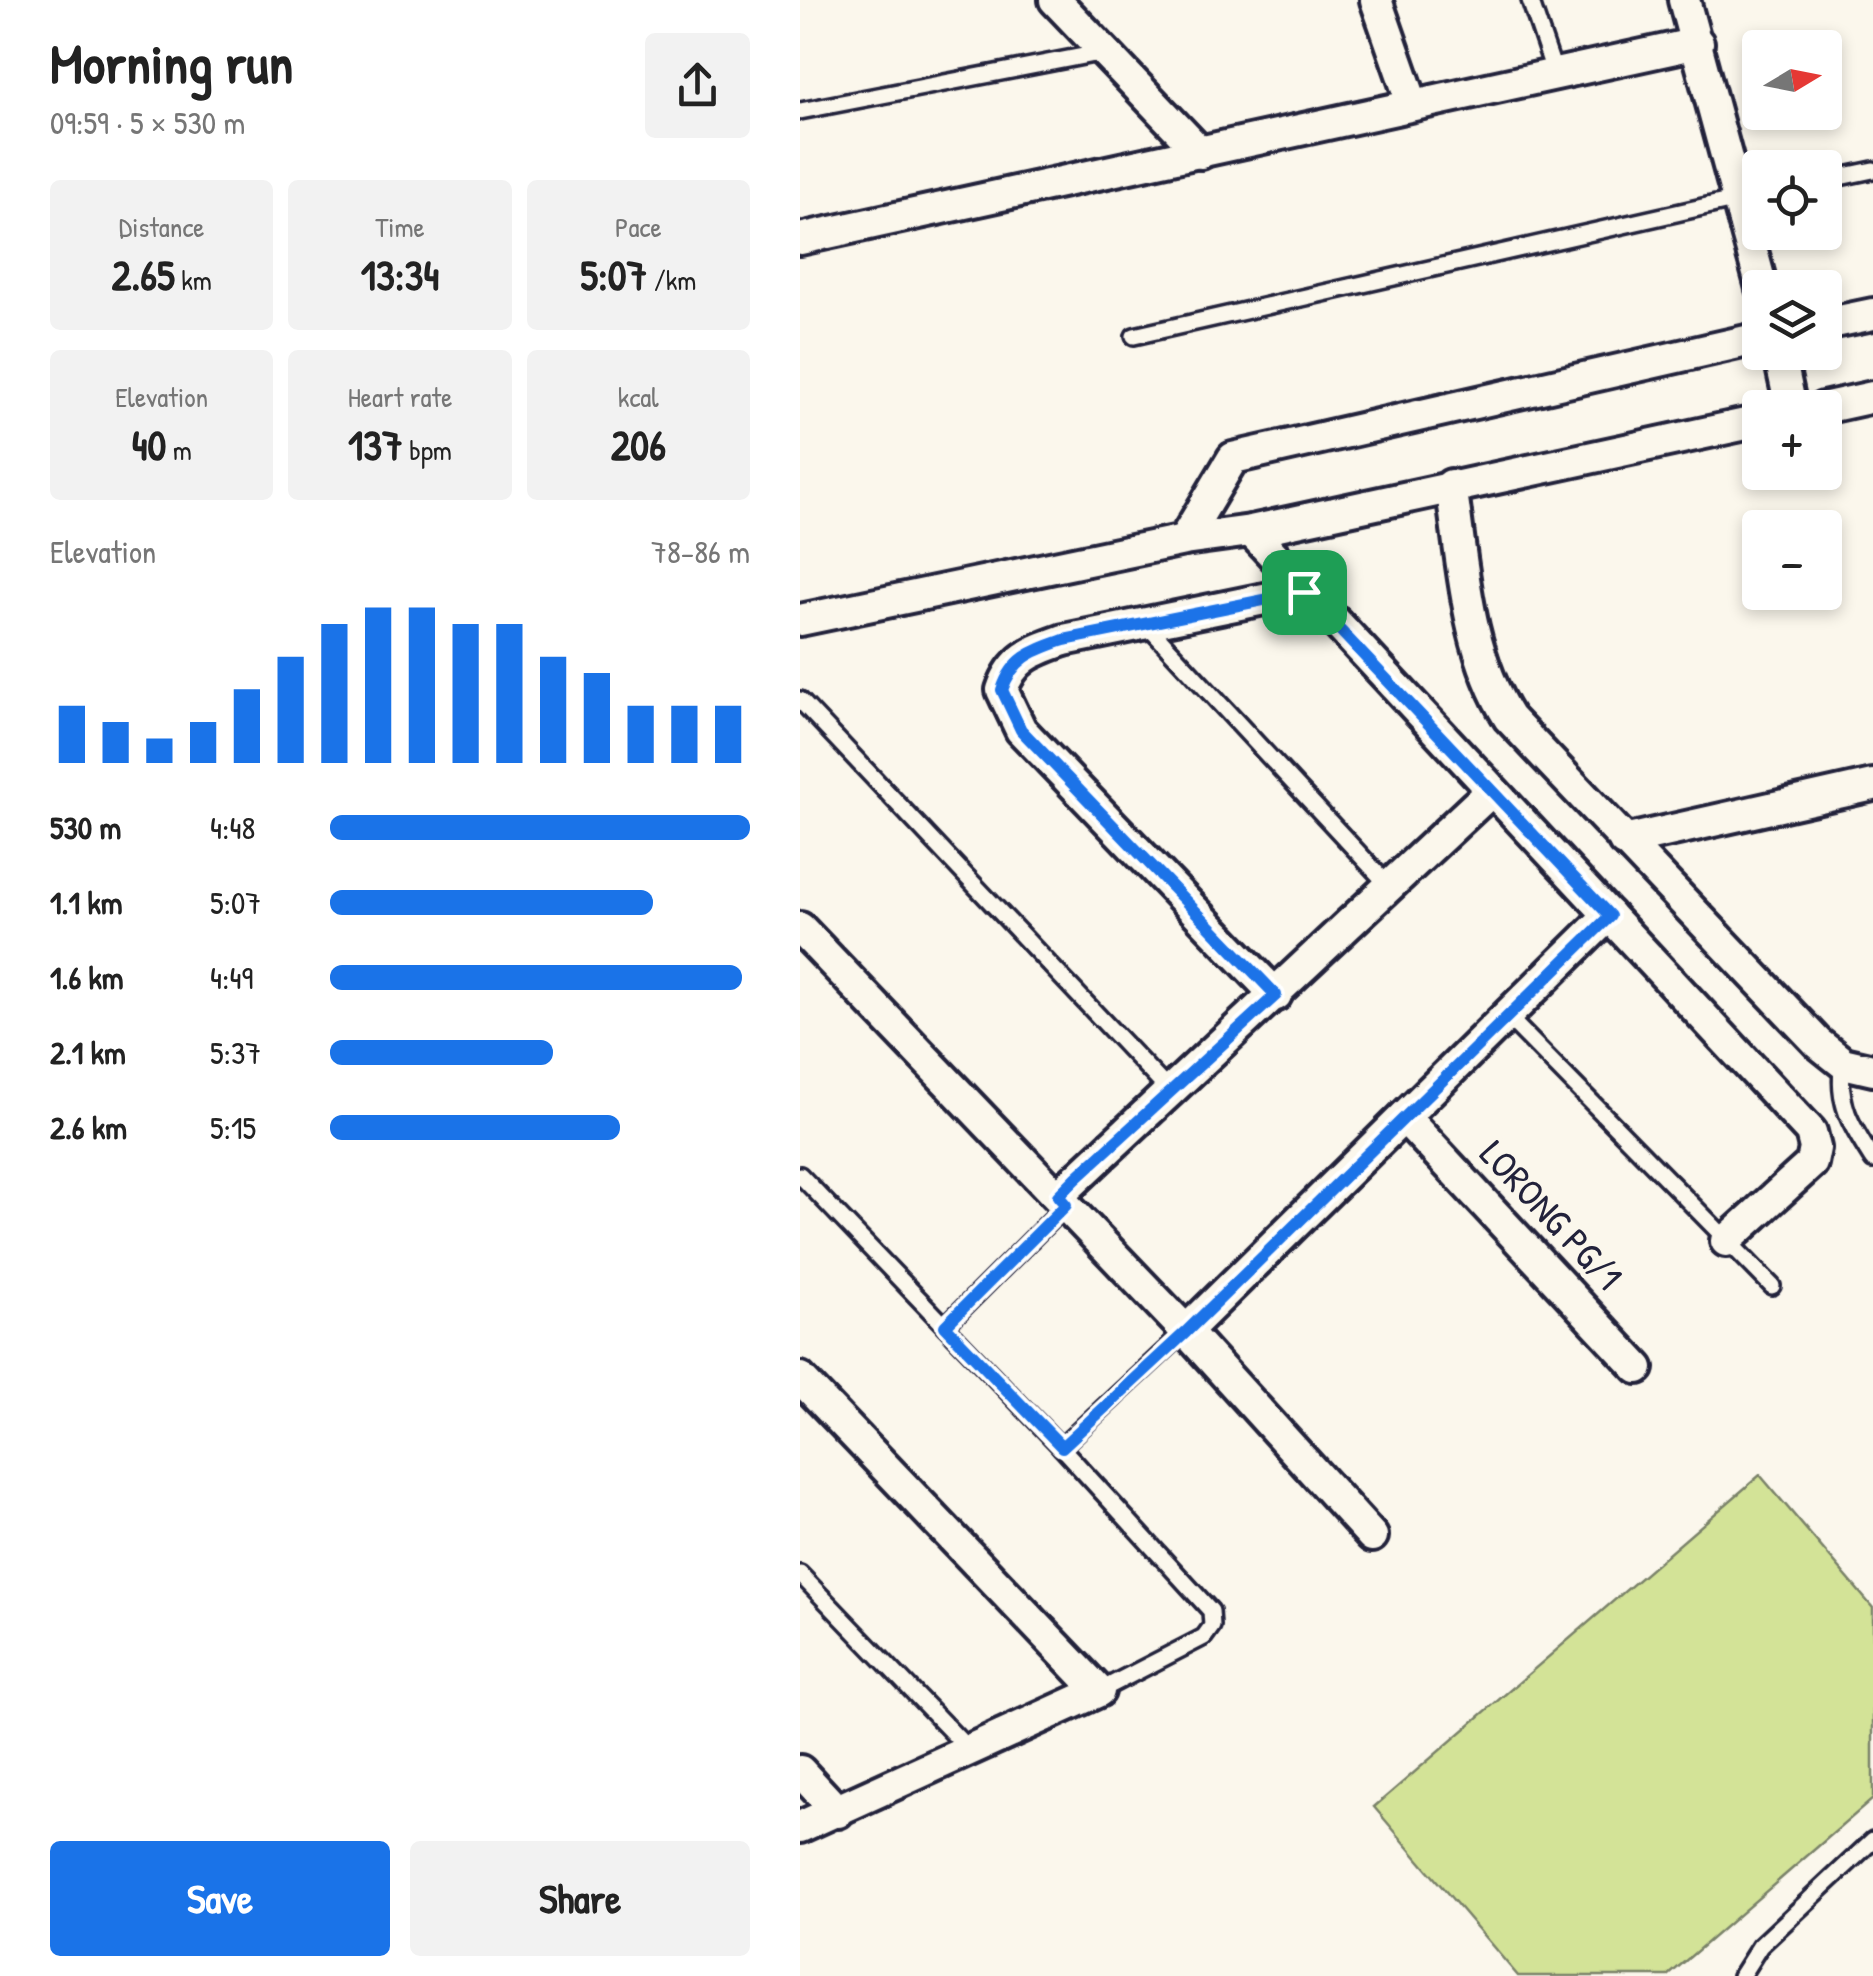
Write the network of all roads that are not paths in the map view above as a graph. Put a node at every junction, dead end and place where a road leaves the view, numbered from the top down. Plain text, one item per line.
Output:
1 (1055, 0) edge
2 (1376, 0) edge
3 (1530, 0) edge
4 (1684, 0) edge
5 (1698, 43) junction
6 (1104, 52) junction
7 (1554, 72) junction
8 (1412, 103) junction
9 (800, 112) edge
10 (1201, 153) junction
11 (1873, 170) edge
12 (1742, 176) edge
13 (1842, 176) edge
14 (1742, 199) edge
15 (800, 239) edge
16 (1873, 314) edge
17 (1842, 320) edge
18 (1134, 336) dead end
19 (1742, 342) edge
20 (1873, 397) edge
21 (1842, 404) edge
22 (1742, 425) edge
23 (1451, 485) junction
24 (1251, 531) junction
25 (1184, 540) junction
26 (1304, 592) junction
27 (800, 620) edge
28 (1146, 624) junction
29 (800, 700) edge
30 (1873, 785) edge
31 (1491, 791) junction
32 (1624, 841) junction
33 (1390, 887) junction
34 (1610, 916) junction
35 (800, 928) edge
36 (1276, 995) junction
37 (1507, 1016) junction
38 (1843, 1063) junction
39 (1873, 1070) edge
40 (1169, 1091) junction
41 (1404, 1117) junction
42 (1873, 1160) edge
43 (800, 1175) edge
44 (1062, 1201) junction
45 (1726, 1240) junction
46 (1772, 1286) dead end
47 (945, 1326) junction
48 (1186, 1332) junction
49 (1638, 1368) dead end
50 (801, 1382) edge
51 (1062, 1447) junction
52 (1372, 1536) dead end
53 (800, 1574) edge
54 (1099, 1691) junction
55 (970, 1751) junction
56 (800, 1771) edge
57 (838, 1812) junction
58 (800, 1827) edge
59 (1873, 1840) edge
60 (1742, 1976) edge

1 - 6 street
2 - 8 street
3 - 7 lane
4 - 5 street
5 - 7 street
5 - 12 street
6 - 9 lane
6 - 10 street
7 - 8 street
8 - 10 street
10 - 15 street
11 - 13 lane
14 - 18 lane
16 - 17 street
19 - 25 street
20 - 21 street
22 - 23 street
23 - 24 street
23 - 32 street
24 - 25 street
24 - 26 street
25 - 27 street
26 - 28 street
26 - 31 street
28 - 33 lane
28 - 36 street
29 - 40 lane
30 - 32 street
31 - 33 street
31 - 34 street
32 - 38 street
33 - 36 street
34 - 37 street
34 - 45 street
35 - 44 street
36 - 40 street
37 - 41 street
37 - 45 lane
38 - 39 street
38 - 42 lane
40 - 44 street
41 - 48 street
41 - 49 street, LORONG PG/1
43 - 47 lane
44 - 47 lane
44 - 48 street
45 - 46 lane
47 - 51 lane
48 - 51 lane
48 - 52 street
50 - 54 street
51 - 54 lane
53 - 55 lane
54 - 55 street
55 - 57 street
56 - 57 street
57 - 58 street
59 - 60 lane

